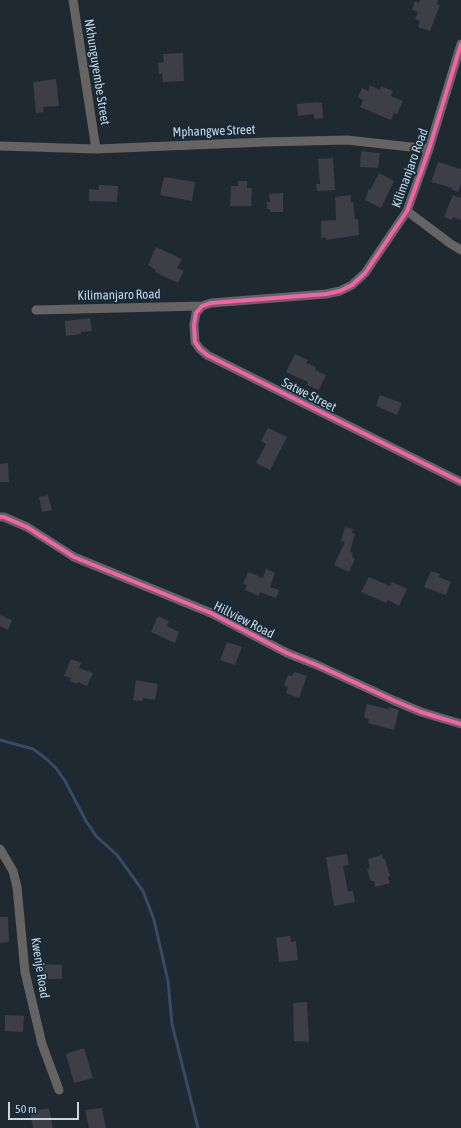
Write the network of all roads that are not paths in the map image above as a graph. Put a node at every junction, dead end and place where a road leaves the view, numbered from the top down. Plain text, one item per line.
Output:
1 (73, 0) edge
2 (461, 44) edge
3 (0, 146) edge
4 (96, 148) junction
5 (429, 150) junction
6 (407, 211) junction
7 (461, 250) edge
8 (206, 304) junction
9 (36, 310) dead end
10 (461, 482) edge
11 (0, 517) edge
12 (461, 724) edge
13 (0, 849) edge
14 (59, 1090) dead end

1 - 4 street, Nkhunguyembe Street
2 - 5 street, Kilimanjaro Road
3 - 4 street, Mphangwe Street
4 - 5 street, Mphangwe Street
5 - 6 street, Kilimanjaro Road
6 - 7 street
6 - 8 street, Kilimanjaro Road
8 - 9 street, Kilimanjaro Road
8 - 10 street, Satwe Street
11 - 12 street, Hillview Road
13 - 14 street, Kwenje Road

